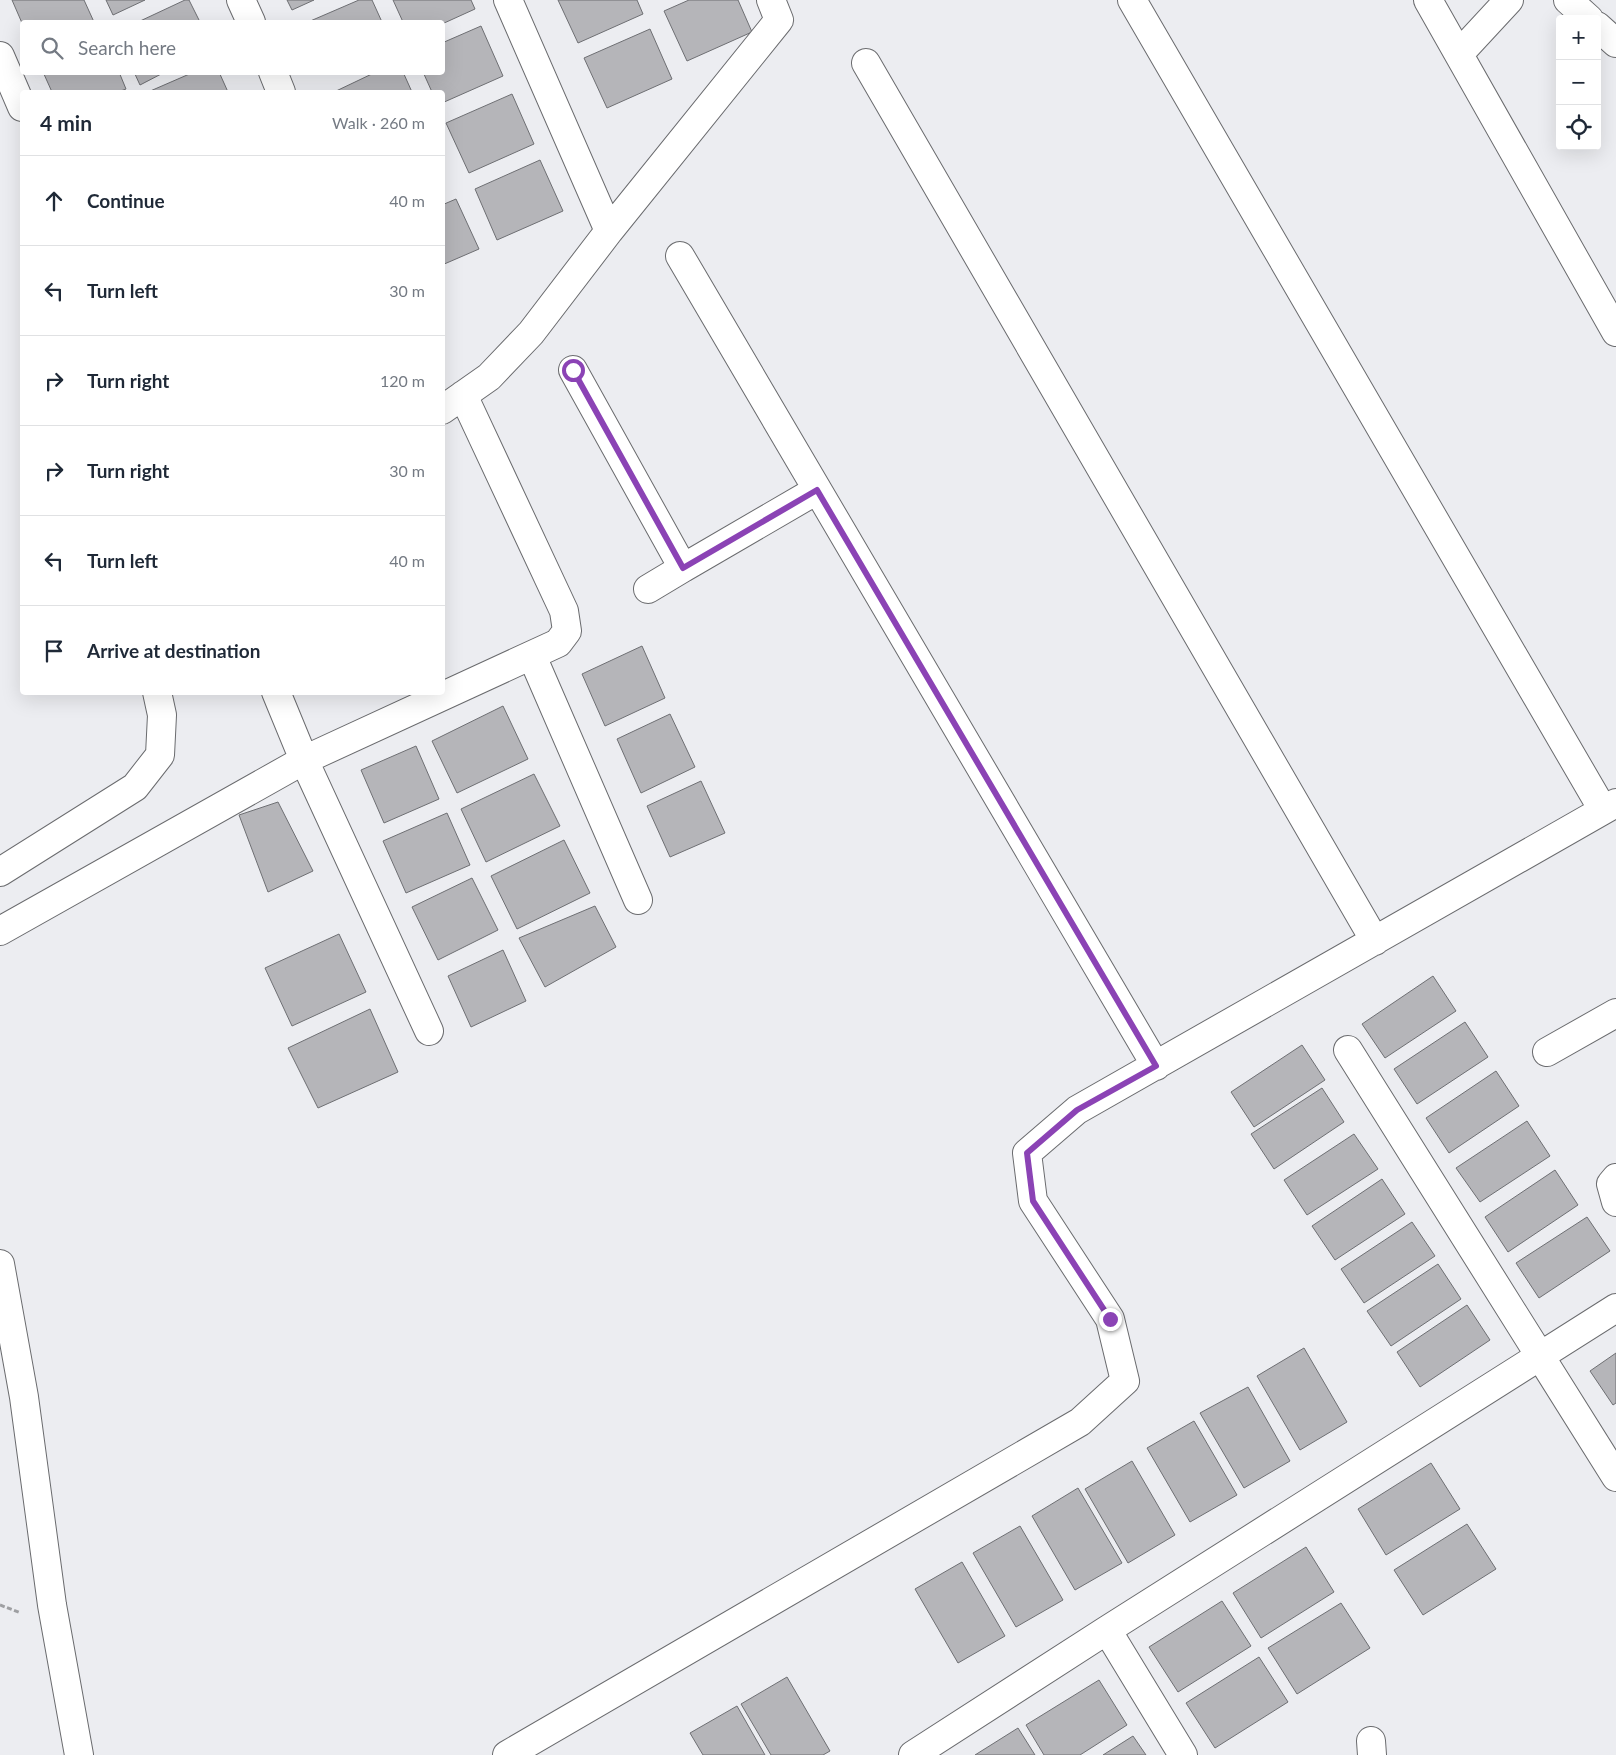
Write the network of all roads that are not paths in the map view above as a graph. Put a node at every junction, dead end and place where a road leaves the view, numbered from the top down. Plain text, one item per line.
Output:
1 (241, 0) edge
2 (508, 0) edge
3 (771, 0) edge
4 (1132, 0) edge
5 (1428, 0) edge
6 (1509, 0) edge
7 (1568, 0) edge
8 (1585, 15) edge
9 (250, 20) edge
10 (1601, 30) edge
11 (1616, 43) edge
12 (1459, 54) junction
13 (0, 56) edge
14 (866, 63) dead end
15 (274, 75) edge
16 (281, 90) edge
17 (20, 102) edge
18 (609, 231) junction
19 (680, 256) dead end
20 (1616, 332) edge
21 (573, 370) dead end
22 (453, 402) edge
23 (817, 490) junction
24 (683, 568) junction
25 (648, 589) dead end
26 (532, 656) junction
27 (158, 695) edge
28 (277, 695) edge
29 (304, 760) junction
30 (1609, 806) edge
31 (0, 872) edge
32 (638, 900) dead end
33 (0, 931) edge
34 (1375, 940) junction
35 (1616, 1013) edge
36 (428, 1031) dead end
37 (1348, 1050) dead end
38 (1548, 1052) dead end
39 (1156, 1066) junction
40 (1616, 1178) edge
41 (1616, 1202) edge
42 (0, 1264) edge
43 (1616, 1308) edge
44 (1541, 1357) junction
45 (1616, 1476) edge
46 (1107, 1630) junction
47 (79, 1755) edge
48 (507, 1755) edge
49 (913, 1755) edge
50 (1183, 1755) edge

1 - 9 street
2 - 18 street
3 - 18 street
4 - 30 street
5 - 12 street
6 - 12 street
7 - 8 street
10 - 11 street
12 - 20 street
13 - 17 street
14 - 34 street
15 - 16 street
18 - 22 street
19 - 23 street
21 - 24 street
22 - 26 street
23 - 24 street
23 - 39 street
24 - 25 street
26 - 29 street
26 - 32 street
27 - 31 street
28 - 29 street
29 - 33 street
29 - 36 street
30 - 34 street
34 - 39 street
35 - 38 street
37 - 44 street
39 - 48 street
40 - 41 street
42 - 47 street
43 - 44 street
44 - 45 street
44 - 46 street
46 - 49 street
46 - 50 street

